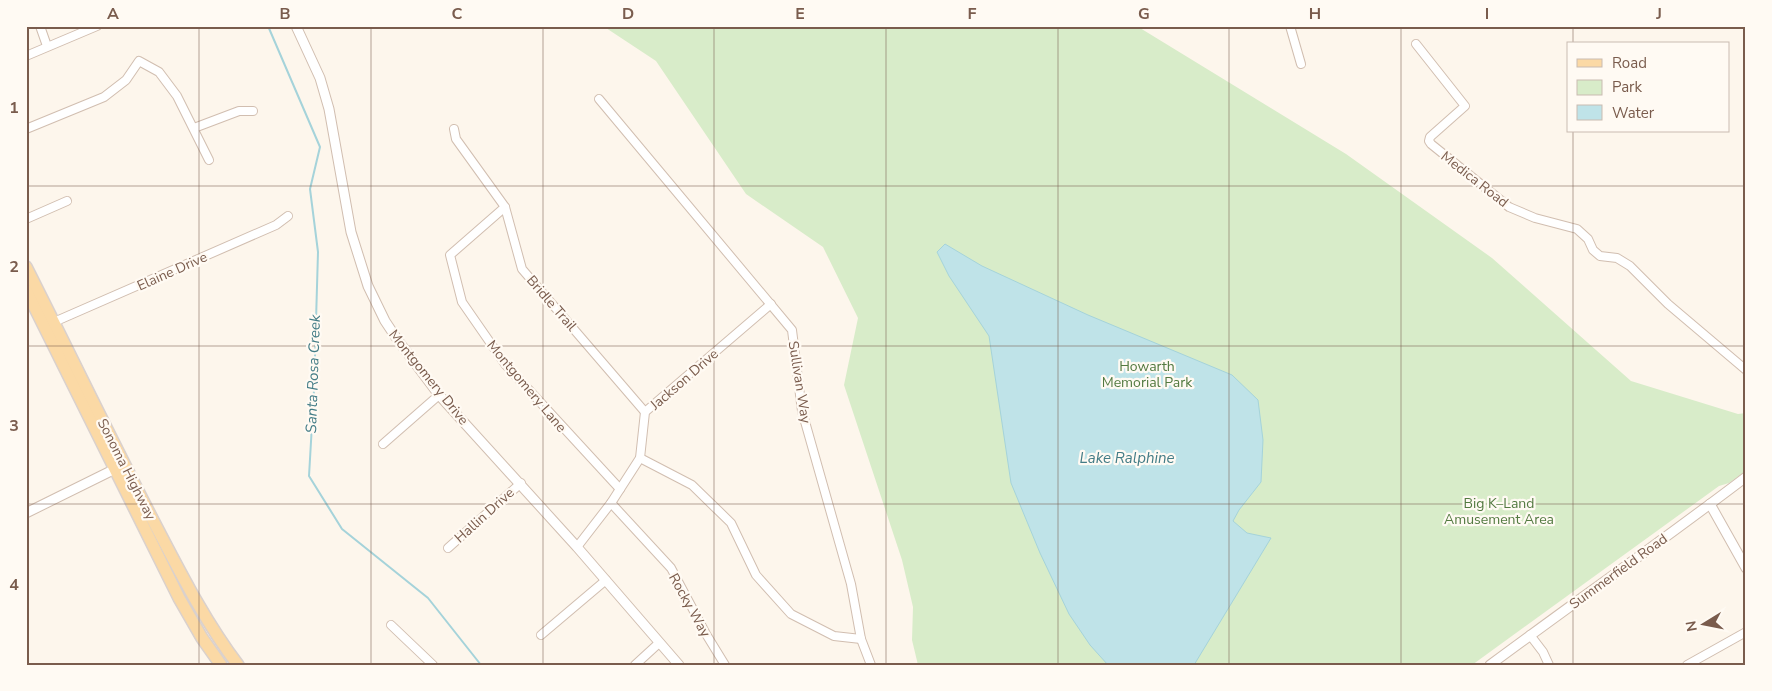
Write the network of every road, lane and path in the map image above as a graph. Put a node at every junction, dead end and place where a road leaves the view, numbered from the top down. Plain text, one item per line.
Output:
1 (40, 26) edge
2 (97, 26) edge
3 (296, 26) edge
4 (1290, 26) edge
5 (1416, 44) dead end
6 (47, 46) junction
7 (26, 56) edge
8 (1301, 64) dead end
9 (598, 99) dead end
10 (252, 111) dead end
11 (194, 128) junction
12 (26, 129) edge
13 (454, 129) dead end
14 (209, 160) dead end
15 (67, 201) dead end
16 (505, 206) junction
17 (288, 216) dead end
18 (26, 219) edge
19 (26, 267) edge
20 (26, 290) edge
21 (771, 304) junction
22 (54, 322) junction
23 (1746, 370) edge
24 (439, 395) junction
25 (646, 412) junction
26 (383, 444) dead end
27 (640, 458) junction
28 (119, 466) junction
29 (1746, 477) edge
30 (521, 484) junction
31 (620, 489) junction
32 (612, 503) junction
33 (1710, 504) junction
34 (26, 513) edge
35 (577, 546) junction
36 (448, 548) dead end
37 (1746, 568) edge
38 (606, 580) junction
39 (391, 625) dead end
40 (1746, 632) edge
41 (541, 635) dead end
42 (1530, 635) junction
43 (861, 639) junction
44 (660, 643) junction
45 (221, 665) edge
46 (238, 665) edge
47 (433, 665) edge
48 (635, 665) edge
49 (680, 665) edge
50 (725, 665) edge
51 (870, 665) edge
52 (1490, 665) edge
53 (1549, 665) edge
54 (1687, 665) edge

1 - 6 street
2 - 6 street
3 - 24 street, Montgomery Drive
4 - 8 street
5 - 23 street, Medica Road
6 - 7 street
9 - 21 street, Sullivan Way
10 - 11 street
11 - 12 street
11 - 14 street
13 - 16 street, Bridle Trail
15 - 18 street
16 - 25 street, Bridle Trail
16 - 31 street, Montgomery Lane
17 - 22 street, Elaine Drive
19 - 22 main road, Sonoma Highway
20 - 28 main road, Sonoma Highway
21 - 25 street, Jackson Drive
21 - 43 street, Sullivan Way
22 - 28 main road, Sonoma Highway
24 - 26 street
24 - 30 street, Montgomery Drive
25 - 27 street, Jackson Drive
27 - 31 street, Jackson Drive
27 - 43 street
28 - 34 street
28 - 45 main road, Sonoma Highway
28 - 46 main road, Sonoma Highway
29 - 33 street, Summerfield Road
30 - 35 street, Montgomery Drive
30 - 36 street, Hallin Drive
31 - 32 street, Jackson Drive
32 - 35 street, Jackson Drive
32 - 50 street, Rocky Way
33 - 37 street
33 - 42 street, Summerfield Road
35 - 38 street, Montgomery Drive
38 - 41 street
38 - 44 street, Montgomery Drive
39 - 47 street
40 - 54 street
42 - 52 street, Summerfield Road
42 - 53 street
43 - 51 street, Sullivan Way
44 - 48 street
44 - 49 street, Montgomery Drive

